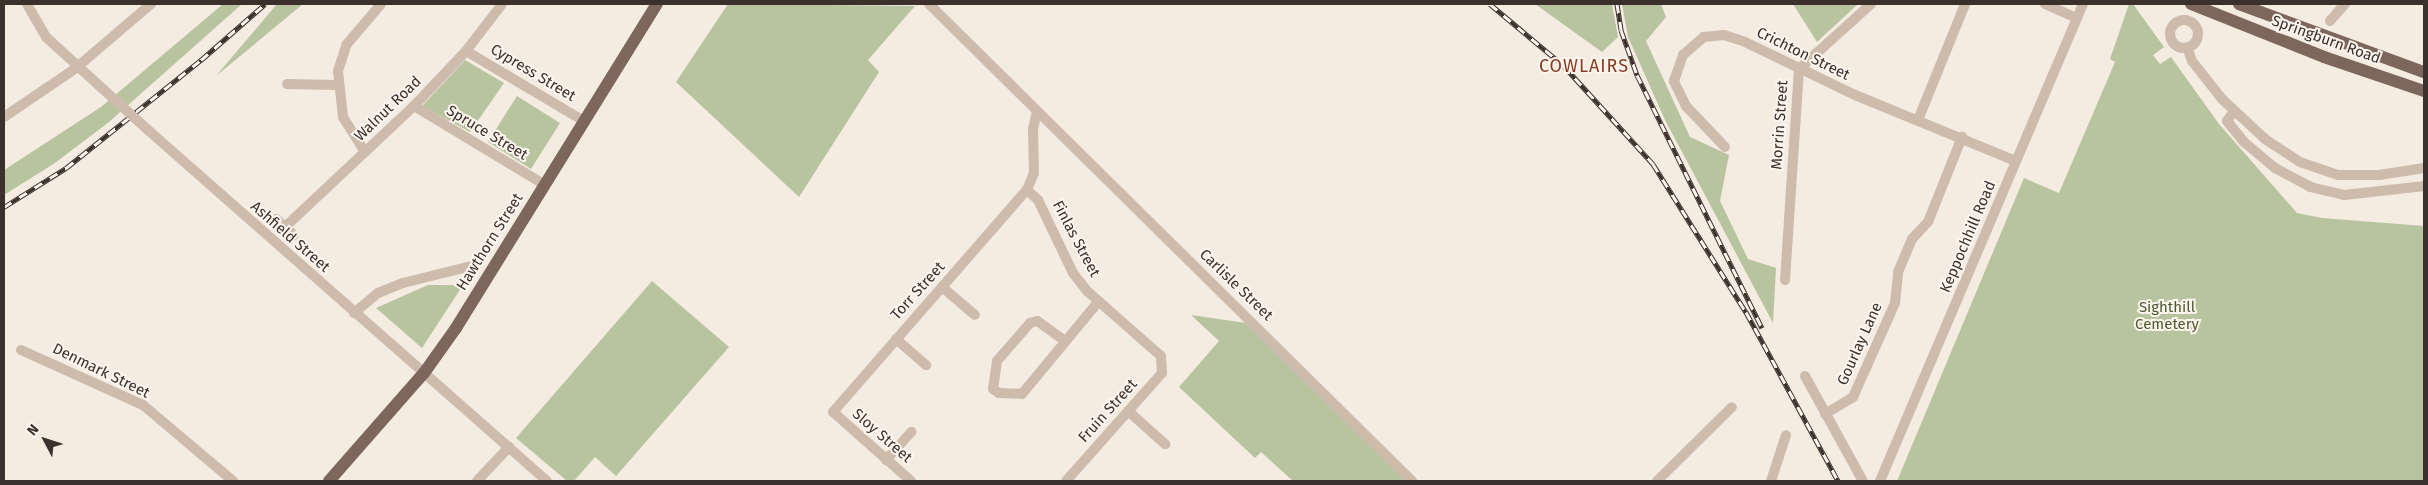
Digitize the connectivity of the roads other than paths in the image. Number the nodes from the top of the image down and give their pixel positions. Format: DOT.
graph roads {
  1 [pos="27,4"];
  2 [pos="151,4"];
  3 [pos="381,4"];
  4 [pos="502,4"];
  5 [pos="657,4"];
  6 [pos="929,4"];
  7 [pos="1871,4"];
  8 [pos="1964,4"];
  9 [pos="2045,4"];
  10 [pos="2082,4"];
  11 [pos="2191,4"];
  12 [pos="2239,4"];
  13 [pos="2345,4"];
  14 [pos="2076,18"];
  15 [pos="2330,21"];
  16 [pos="2187,47"];
  17 [pos="466,51"];
  18 [pos="76,68"];
  19 [pos="1799,69"];
  20 [pos="2424,72"];
  21 [pos="287,84"];
  22 [pos="337,85"];
  23 [pos="2424,91"];
  24 [pos="414,106"];
  25 [pos="2234,111"];
  26 [pos="1038,112"];
  27 [pos="4,117"];
  28 [pos="1918,120"];
  29 [pos="584,121"];
  30 [pos="1962,137"];
  31 [pos="1725,147"];
  32 [pos="365,152"];
  33 [pos="2016,160"];
  34 [pos="2424,168"];
  35 [pos="545,185"];
  36 [pos="2424,186"];
  37 [pos="1027,190"];
  38 [pos="276,219"];
  39 [pos="285,227"];
  40 [pos="294,235"];
  41 [pos="471,266"];
  42 [pos="1785,280"];
  43 [pos="942,287"];
  44 [pos="1098,302"];
  45 [pos="354,313"];
  46 [pos="975,316"];
  47 [pos="896,339"];
  48 [pos="1065,341"];
  49 [pos="22,350"];
  50 [pos="1161,356"];
  51 [pos="926,365"];
  52 [pos="424,373"];
  53 [pos="1806,378"];
  54 [pos="1732,408"];
  55 [pos="1128,411"];
  56 [pos="833,412"];
  57 [pos="1825,414"];
  58 [pos="911,432"];
  59 [pos="1786,435"];
  60 [pos="1165,444"];
  61 [pos="509,447"];
  62 [pos="886,460"];
  63 [pos="905,480"];
  64 [pos="233,481"];
  65 [pos="329,481"];
  66 [pos="478,481"];
  67 [pos="547,481"];
  68 [pos="1066,481"];
  69 [pos="1412,481"];
  70 [pos="1657,481"];
  71 [pos="1771,481"];
  72 [pos="1863,481"];
  73 [pos="1880,481"];
  1 -- 18 [label="street, Ashfield Street"];
  2 -- 18 [label="street"];
  3 -- 22 [label="street"];
  4 -- 17 [label="street, Walnut Road"];
  5 -- 29 [label="main road, Hawthorn Street"];
  6 -- 26 [label="street"];
  7 -- 19 [label="street, Morrin Street"];
  8 -- 28 [label="street"];
  9 -- 14 [label="street"];
  10 -- 14 [label="street, Keppochhill Road"];
  11 -- 23 [label="main road, Springburn Road"];
  12 -- 20 [label="main road, Springburn Road"];
  13 -- 15 [label="street"];
  14 -- 33 [label="street, Keppochhill Road"];
  16 -- 25 [label="street"];
  17 -- 24 [label="street, Walnut Road"];
  17 -- 29 [label="street, Cypress Street"];
  18 -- 27 [label="street"];
  18 -- 45 [label="street, Ashfield Street, bridge"];
  19 -- 28 [label="street, Crichton Street"];
  19 -- 31 [label="street, Crichton Street"];
  19 -- 42 [label="street, Morrin Street"];
  21 -- 22 [label="street"];
  22 -- 32 [label="street"];
  24 -- 32 [label="street, Walnut Road"];
  24 -- 35 [label="street, Spruce Street"];
  25 -- 34 [label="street"];
  25 -- 36 [label="street"];
  26 -- 37 [label="street"];
  26 -- 69 [label="street, Carlisle Street"];
  28 -- 30 [label="street, Crichton Street"];
  29 -- 35 [label="main road, Hawthorn Street"];
  30 -- 33 [label="street, Crichton Street"];
  30 -- 57 [label="street, Gourlay Lane"];
  32 -- 39 [label="street, Walnut Road"];
  33 -- 73 [label="street, Keppochhill Road"];
  35 -- 52 [label="main road, Hawthorn Street"];
  37 -- 43 [label="street, Torr Street"];
  37 -- 44 [label="street, Finlas Street"];
  38 -- 39 [label="street"];
  39 -- 40 [label="street"];
  41 -- 45 [label="street"];
  43 -- 46 [label="street"];
  43 -- 47 [label="street, Torr Street"];
  44 -- 48 [label="street"];
  44 -- 50 [label="street, Finlas Street"];
  45 -- 52 [label="street, Ashfield Street"];
  47 -- 51 [label="street"];
  47 -- 56 [label="street, Torr Street"];
  48 -- 48 [label="street"];
  49 -- 64 [label="street, Denmark Street"];
  50 -- 55 [label="street, Fruin Street"];
  52 -- 61 [label="street, Ashfield Street"];
  52 -- 65 [label="main road, Hawthorn Street"];
  53 -- 57 [label="street"];
  54 -- 70 [label="street"];
  55 -- 60 [label="street"];
  55 -- 68 [label="street, Fruin Street"];
  56 -- 62 [label="street, Sloy Street"];
  57 -- 72 [label="street"];
  58 -- 62 [label="street"];
  59 -- 71 [label="street"];
  61 -- 66 [label="street"];
  61 -- 67 [label="street, Ashfield Street"];
  62 -- 63 [label="street, Sloy Street"];
}
